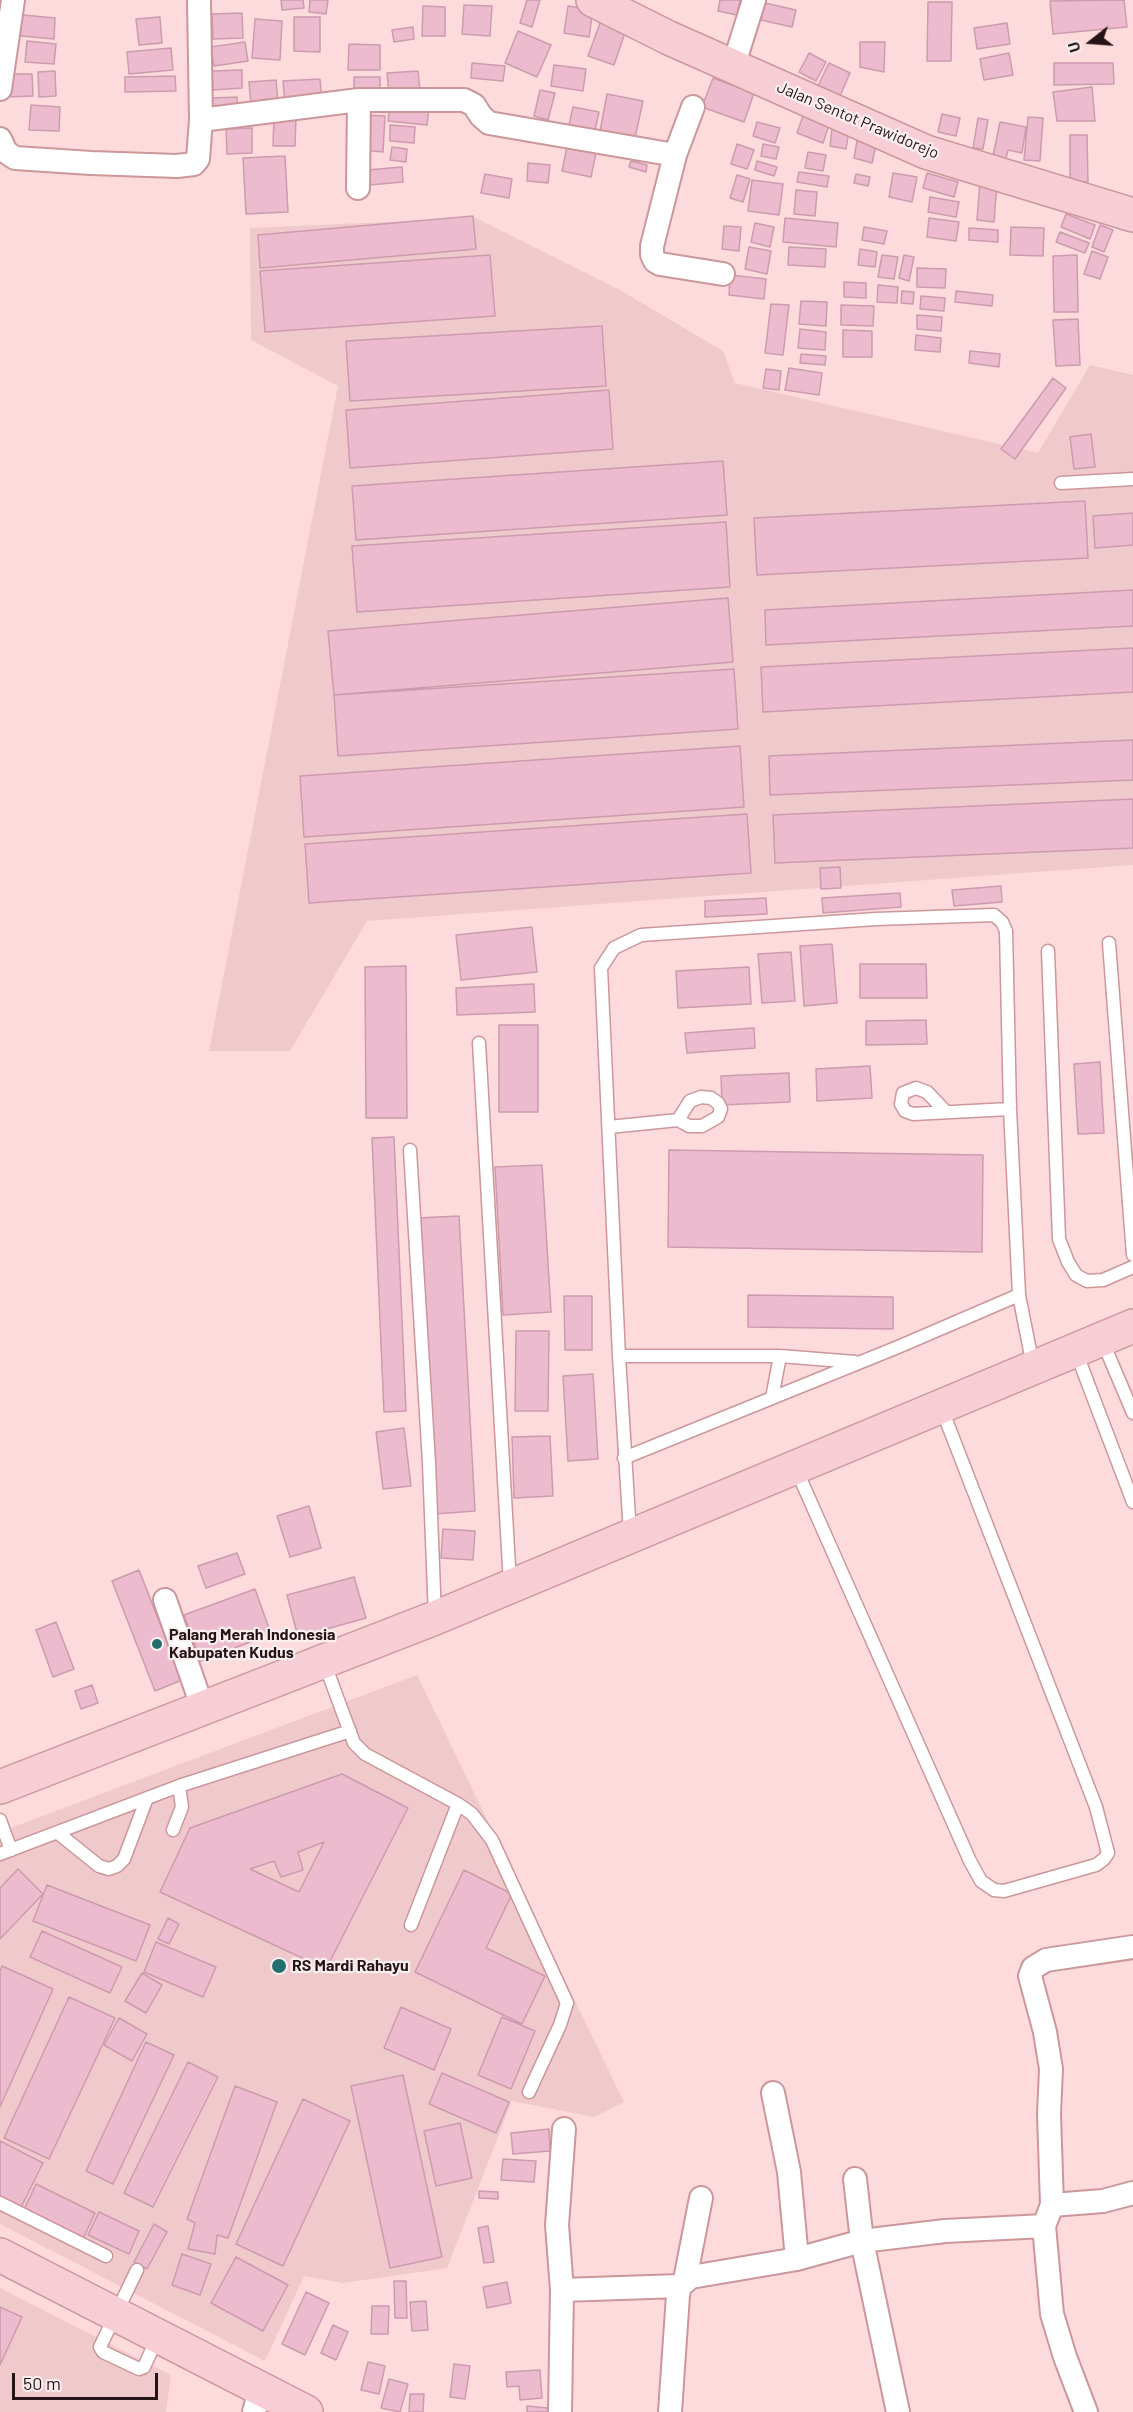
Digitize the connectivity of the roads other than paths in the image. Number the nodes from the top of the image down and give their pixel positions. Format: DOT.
graph roads {
  1 [pos="13,0"];
  2 [pos="198,0"];
  3 [pos="593,0"];
  4 [pos="754,0"];
  5 [pos="733,66"];
  6 [pos="0,89"];
  7 [pos="359,100"];
  8 [pos="693,107"];
  9 [pos="201,120"];
  10 [pos="0,139"];
  11 [pos="675,154"];
  12 [pos="358,188"];
  13 [pos="1133,215"];
  14 [pos="723,274"];
  15 [pos="1133,479"];
  16 [pos="1061,483"];
  17 [pos="1109,943"];
  18 [pos="1048,951"];
  19 [pos="479,1043"];
  20 [pos="1010,1109"];
  21 [pos="946,1112"];
  22 [pos="678,1120"];
  23 [pos="609,1127"];
  24 [pos="410,1150"];
  25 [pos="1133,1255"];
  26 [pos="1133,1267"];
  27 [pos="1019,1295"];
  28 [pos="1133,1326"];
  29 [pos="1089,1345"];
  30 [pos="619,1356"];
  31 [pos="780,1356"];
  32 [pos="859,1363"];
  33 [pos="1033,1367"];
  34 [pos="772,1398"];
  35 [pos="940,1406"];
  36 [pos="1132,1410"];
  37 [pos="624,1458"];
  38 [pos="796,1468"];
  39 [pos="1133,1502"];
  40 [pos="630,1535"];
  41 [pos="510,1585"];
  42 [pos="165,1600"];
  43 [pos="435,1618"];
  44 [pos="324,1662"];
  45 [pos="203,1709"];
  46 [pos="350,1731"];
  47 [pos="179,1786"];
  48 [pos="0,1787"];
  49 [pos="147,1798"];
  50 [pos="458,1804"];
  51 [pos="0,1820"];
  52 [pos="173,1830"];
  53 [pos="58,1833"];
  54 [pos="6,1852"];
  55 [pos="411,1925"];
  56 [pos="1133,1947"];
  57 [pos="529,2092"];
  58 [pos="772,2093"];
  59 [pos="564,2129"];
  60 [pos="855,2179"];
  61 [pos="1133,2193"];
  62 [pos="700,2198"];
  63 [pos="0,2203"];
  64 [pos="1048,2215"];
  65 [pos="862,2241"];
  66 [pos="0,2254"];
  67 [pos="106,2256"];
  68 [pos="796,2259"];
  69 [pos="137,2270"];
  70 [pos="682,2283"];
  71 [pos="562,2289"];
  72 [pos="117,2314"];
  73 [pos="257,2399"];
  74 [pos="306,2412"];
  75 [pos="560,2412"];
  76 [pos="670,2412"];
  77 [pos="898,2412"];
  78 [pos="1086,2412"];
  1 -- 6 [label="street"];
  2 -- 9 [label="street"];
  3 -- 5 [label="main road, Jalan Sentot Prawidorejo"];
  4 -- 5 [label="street"];
  5 -- 13 [label="main road, Jalan Sentot Prawidorejo"];
  7 -- 9 [label="street"];
  7 -- 11 [label="street"];
  7 -- 12 [label="street"];
  8 -- 11 [label="street"];
  9 -- 10 [label="street"];
  11 -- 14 [label="street"];
  15 -- 16 [label="lane"];
  17 -- 25 [label="lane"];
  18 -- 26 [label="lane"];
  19 -- 41 [label="lane"];
  20 -- 21 [label="lane"];
  20 -- 23 [label="lane"];
  20 -- 27 [label="lane"];
  22 -- 23 [label="lane"];
  23 -- 30 [label="lane"];
  24 -- 43 [label="lane"];
  27 -- 32 [label="lane"];
  27 -- 33 [label="lane"];
  28 -- 29 [label="main road"];
  29 -- 33 [label="main road"];
  29 -- 36 [label="lane"];
  29 -- 39 [label="lane"];
  30 -- 31 [label="lane"];
  30 -- 37 [label="lane"];
  31 -- 32 [label="lane"];
  31 -- 34 [label="lane"];
  32 -- 34 [label="lane"];
  33 -- 35 [label="main road"];
  34 -- 37 [label="lane"];
  35 -- 38 [label="main road"];
  35 -- 38 [label="lane"];
  37 -- 40 [label="lane"];
  38 -- 40 [label="main road"];
  40 -- 41 [label="main road"];
  41 -- 43 [label="main road"];
  42 -- 45 [label="street"];
  43 -- 44 [label="main road"];
  44 -- 45 [label="main road"];
  44 -- 46 [label="lane"];
  45 -- 48 [label="main road"];
  46 -- 47 [label="lane"];
  46 -- 50 [label="lane"];
  47 -- 49 [label="lane"];
  47 -- 52 [label="lane"];
  49 -- 53 [label="lane"];
  49 -- 53 [label="lane"];
  50 -- 55 [label="lane"];
  50 -- 57 [label="lane"];
  51 -- 54 [label="lane"];
  53 -- 54 [label="lane"];
  56 -- 64 [label="street"];
  58 -- 68 [label="street"];
  59 -- 71 [label="street"];
  60 -- 65 [label="street"];
  61 -- 64 [label="street"];
  62 -- 70 [label="street"];
  63 -- 67 [label="lane"];
  64 -- 65 [label="street"];
  64 -- 78 [label="street"];
  65 -- 68 [label="street"];
  65 -- 77 [label="street"];
  66 -- 72 [label="main road"];
  68 -- 70 [label="street"];
  69 -- 72 [label="lane"];
  70 -- 71 [label="street"];
  70 -- 76 [label="street"];
  71 -- 75 [label="street"];
  72 -- 73 [label="main road"];
  73 -- 74 [label="main road"];
}
